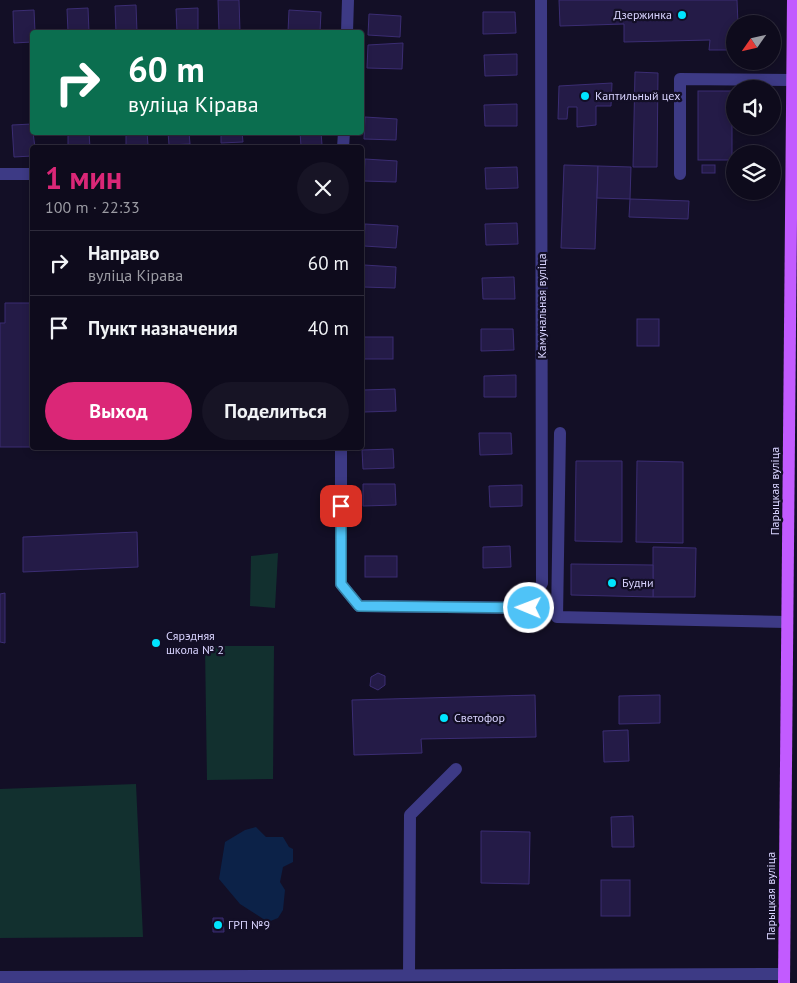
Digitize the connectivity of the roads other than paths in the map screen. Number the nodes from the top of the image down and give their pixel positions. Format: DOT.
graph roads {
  1 [pos="348,0"];
  2 [pos="541,0"];
  3 [pos="793,0"];
  4 [pos="347,30"];
  5 [pos="792,80"];
  6 [pos="0,174"];
  7 [pos="30,174"];
  8 [pos="680,174"];
  9 [pos="560,434"];
  10 [pos="341,450"];
  11 [pos="787,622"];
  12 [pos="456,768"];
  13 [pos="409,974"];
  14 [pos="0,976"];
  15 [pos="784,978"];
  16 [pos="493,979"];
  1 -- 4 [label="street"];
  2 -- 10 [label="street, Камунальная вуліца"];
  3 -- 5 [label="main road, Парыцкая вуліца"];
  5 -- 8 [label="street"];
  5 -- 11 [label="main road, Парыцкая вуліца"];
  6 -- 7 [label="street"];
  9 -- 11 [label="street"];
  11 -- 15 [label="main road, Парыцкая вуліца"];
  12 -- 13 [label="street"];
  13 -- 14 [label="street"];
  13 -- 16 [label="street"];
  15 -- 16 [label="street"];
}
